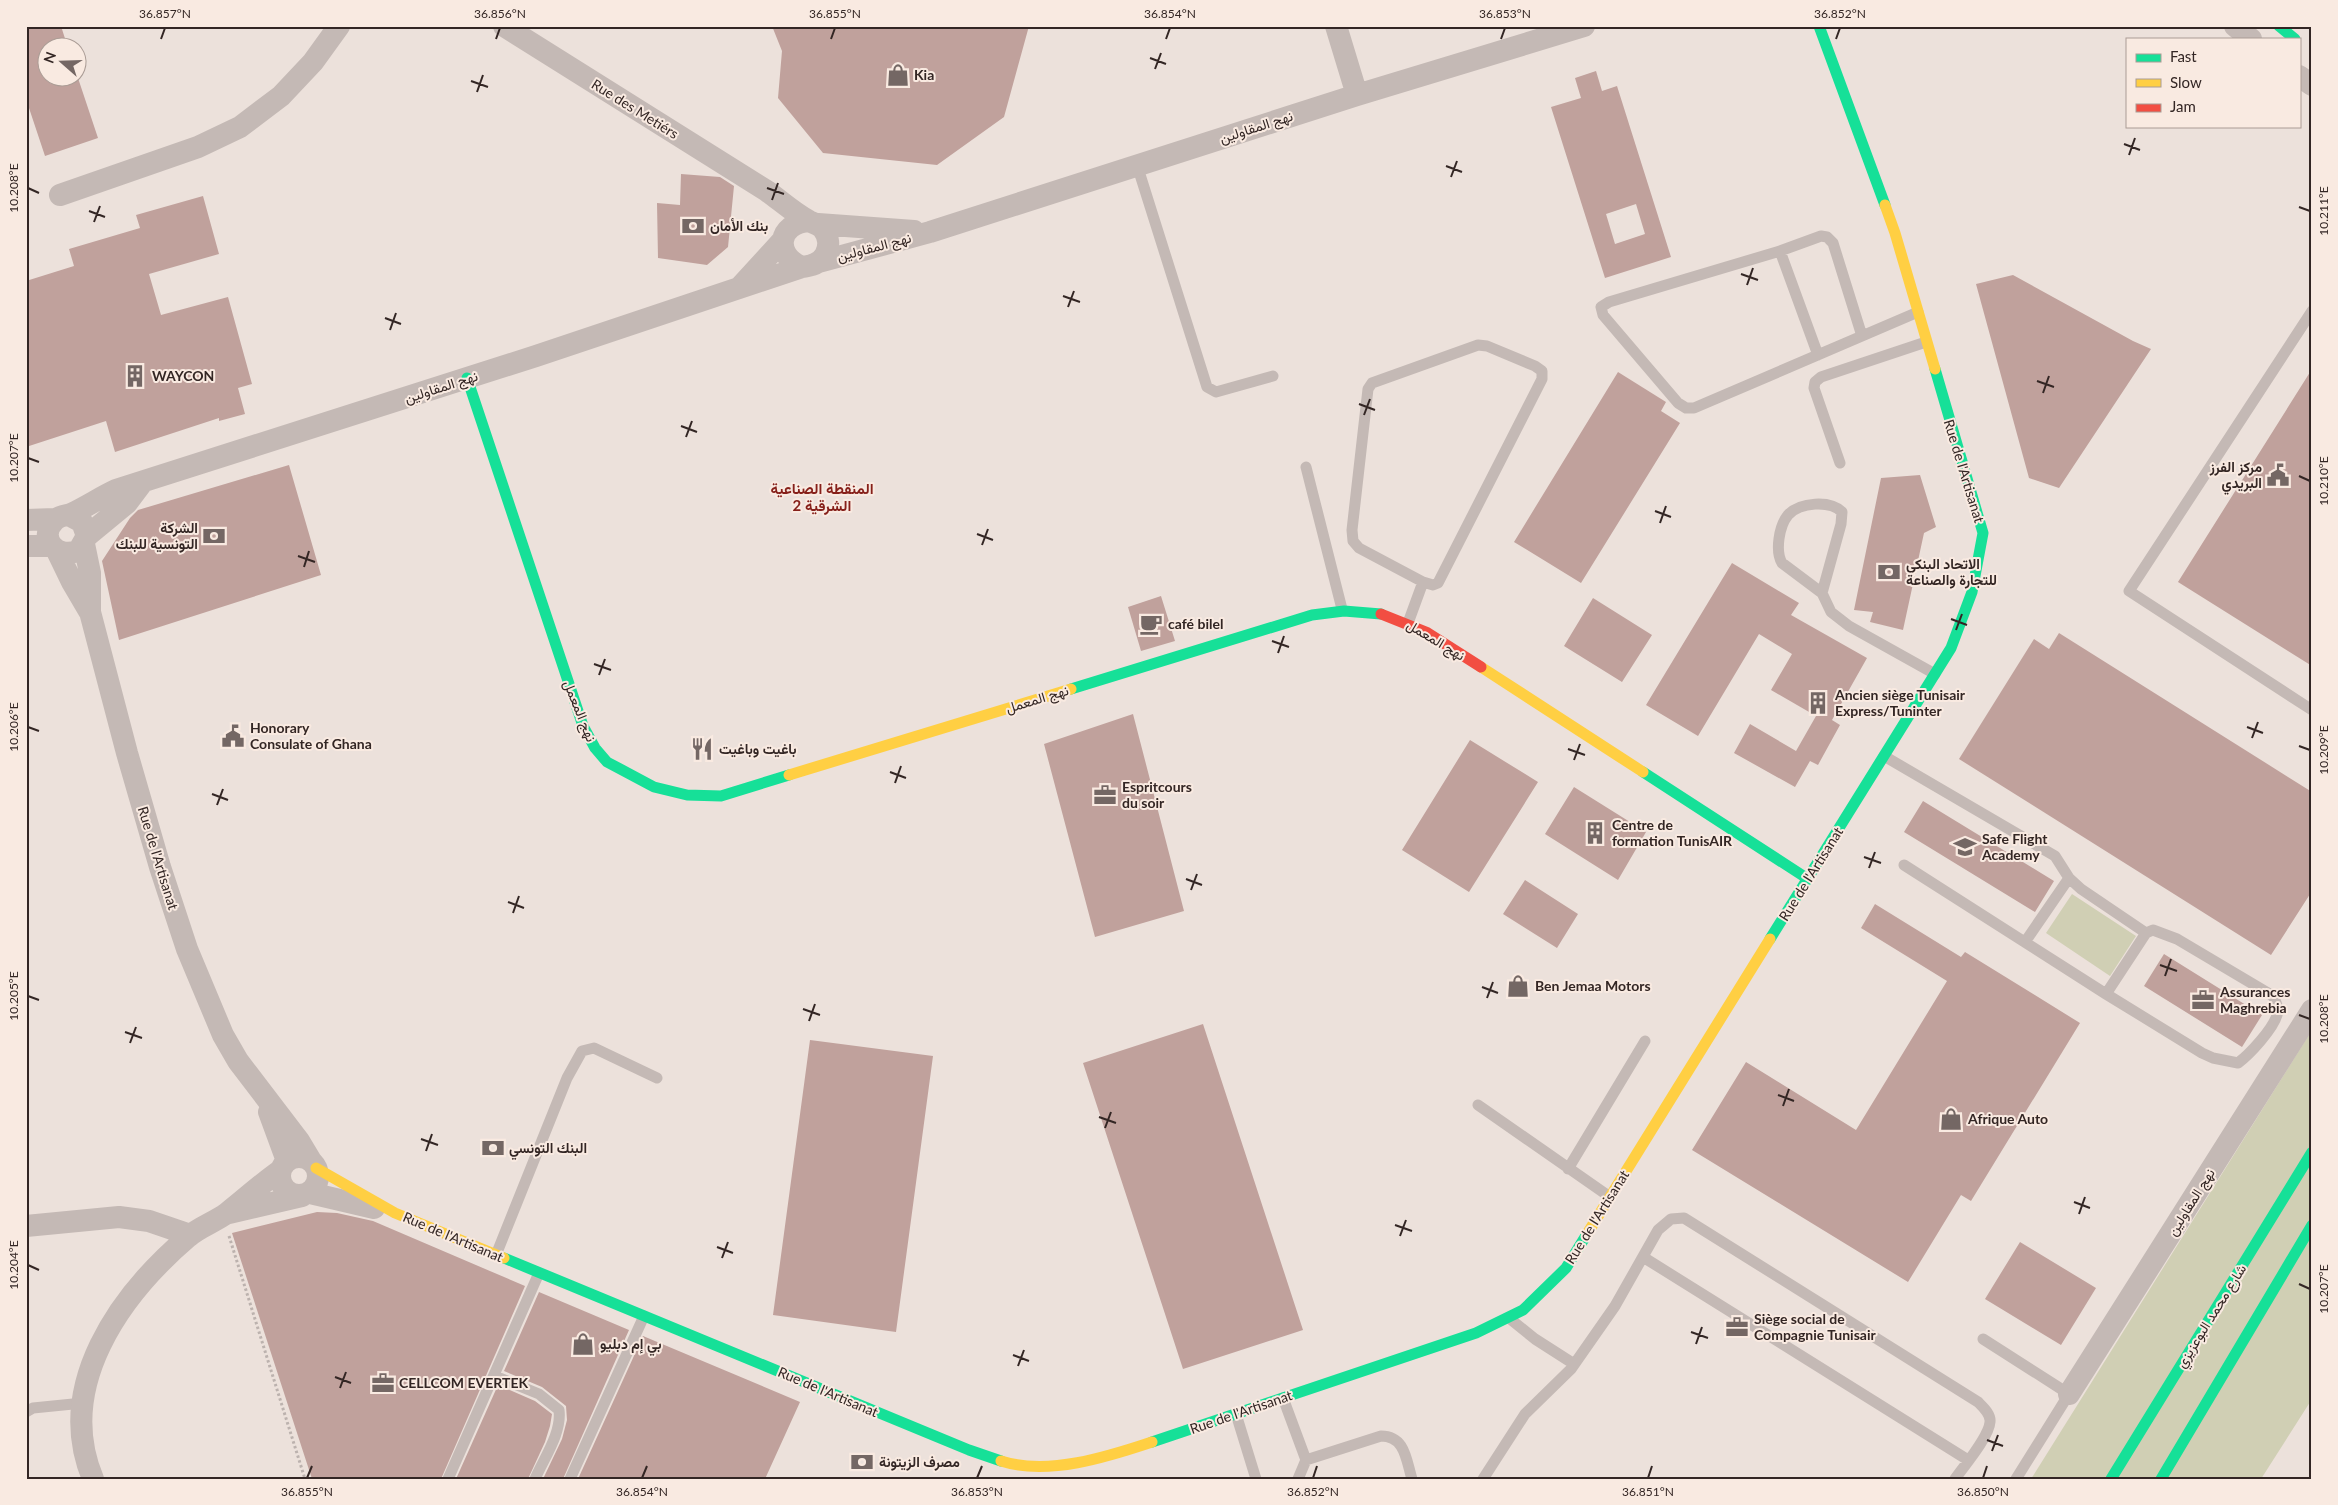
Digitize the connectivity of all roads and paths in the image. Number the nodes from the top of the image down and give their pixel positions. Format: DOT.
graph roads {
  1 [pos="339,26"];
  2 [pos="504,26"];
  3 [pos="1336,26"];
  4 [pos="1584,26"];
  5 [pos="1819,26"];
  6 [pos="2235,26"];
  7 [pos="2279,26"];
  8 [pos="2250,38"];
  9 [pos="2294,38"];
  10 [pos="2300,77"];
  11 [pos="2312,85"];
  12 [pos="1357,95"];
  13 [pos="1137,165"];
  14 [pos="767,191"];
  15 [pos="60,195"];
  16 [pos="813,222"];
  17 [pos="930,232"];
  18 [pos="784,236"];
  19 [pos="1780,251"];
  20 [pos="810,264"];
  21 [pos="738,288"];
  22 [pos="2312,311"];
  23 [pos="1918,312"];
  24 [pos="1862,336"];
  25 [pos="1926,342"];
  26 [pos="1818,355"];
  27 [pos="1273,376"];
  28 [pos="467,378"];
  29 [pos="1840,463"];
  30 [pos="1306,467"];
  31 [pos="142,483"];
  32 [pos="62,517"];
  33 [pos="26,520"];
  34 [pos="85,540"];
  35 [pos="26,546"];
  36 [pos="54,548"];
  37 [pos="1423,582"];
  38 [pos="1822,593"];
  39 [pos="1342,609"];
  40 [pos="90,612"];
  41 [pos="1408,623"];
  42 [pos="1934,674"];
  43 [pos="2312,710"];
  44 [pos="1884,756"];
  45 [pos="1904,865"];
  46 [pos="2069,878"];
  47 [pos="1808,879"];
  48 [pos="2146,933"];
  49 [pos="2025,942"];
  50 [pos="2106,994"];
  51 [pos="2312,1010"];
  52 [pos="1645,1041"];
  53 [pos="657,1078"];
  54 [pos="261,1090"];
  55 [pos="1478,1105"];
  56 [pos="2312,1152"];
  57 [pos="314,1164"];
  58 [pos="284,1166"];
  59 [pos="1568,1169"];
  60 [pos="306,1194"];
  61 [pos="1610,1197"];
  62 [pos="395,1213"];
  63 [pos="224,1215"];
  64 [pos="2312,1225"];
  65 [pos="26,1226"];
  66 [pos="190,1235"];
  67 [pos="496,1255"];
  68 [pos="1643,1257"];
  69 [pos="539,1273"];
  70 [pos="644,1316"];
  71 [pos="1509,1318"];
  72 [pos="1984,1339"];
  73 [pos="1574,1364"];
  74 [pos="494,1376"];
  75 [pos="2069,1394"];
  76 [pos="1283,1398"];
  77 [pos="82,1403"];
  78 [pos="26,1412"];
  79 [pos="1236,1414"];
  80 [pos="1306,1460"];
  81 [pos="1968,1460"];
  82 [pos="93,1479"];
  83 [pos="305,1479"];
  84 [pos="448,1479"];
  85 [pos="535,1479"];
  86 [pos="570,1479"];
  87 [pos="1256,1479"];
  88 [pos="1298,1479"];
  89 [pos="1412,1479"];
  90 [pos="1483,1479"];
  91 [pos="1955,1479"];
  92 [pos="2016,1479"];
  93 [pos="2111,1479"];
  94 [pos="2161,1479"];
  1 -- 15 [label="street"];
  2 -- 14 [label="street, Rue des Metiérs"];
  3 -- 12 [label="street"];
  4 -- 12 [label="street, نهج المقاولين"];
  5 -- 23 [label="main road, Rue de l'Artisanat"];
  6 -- 8 [label="street"];
  7 -- 9 [label="main road"];
  10 -- 11 [label="street"];
  12 -- 13 [label="street, نهج المقاولين"];
  13 -- 17 [label="street, نهج المقاولين"];
  13 -- 27 [label="lane"];
  14 -- 16 [label="street, Rue des Metiérs"];
  14 -- 18 [label="street"];
  16 -- 17 [label="street, نهج المقاولين"];
  16 -- 18 [label="street"];
  16 -- 20 [label="street"];
  17 -- 20 [label="street, نهج المقاولين"];
  18 -- 20 [label="street"];
  18 -- 21 [label="street, نهج المقاولين"];
  19 -- 24 [label="lane"];
  19 -- 26 [label="lane"];
  19 -- 26 [label="lane"];
  20 -- 21 [label="street, نهج المقاولين"];
  21 -- 28 [label="street, نهج المقاولين"];
  22 -- 43 [label="lane"];
  23 -- 24 [label="lane"];
  23 -- 25 [label="main road, Rue de l'Artisanat"];
  24 -- 26 [label="lane"];
  25 -- 29 [label="lane"];
  25 -- 42 [label="main road, Rue de l'Artisanat"];
  28 -- 31 [label="street, نهج المقاولين"];
  28 -- 39 [label="main road, نهج المعمل"];
  30 -- 39 [label="lane"];
  31 -- 32 [label="street, نهج المقاولين"];
  31 -- 34 [label="street"];
  32 -- 33 [label="street, نهج المقاولين"];
  32 -- 34 [label="street"];
  32 -- 36 [label="street"];
  34 -- 36 [label="street"];
  34 -- 40 [label="street, Rue de l'Artisanat"];
  35 -- 36 [label="street"];
  36 -- 40 [label="street, Rue de l'Artisanat"];
  37 -- 37 [label="lane"];
  37 -- 41 [label="lane"];
  38 -- 38 [label="lane"];
  38 -- 42 [label="lane"];
  39 -- 41 [label="main road, نهج المعمل"];
  40 -- 54 [label="street, Rue de l'Artisanat"];
  41 -- 47 [label="main road, نهج المعمل"];
  42 -- 44 [label="main road, Rue de l'Artisanat"];
  44 -- 46 [label="lane"];
  44 -- 47 [label="main road, Rue de l'Artisanat"];
  45 -- 49 [label="lane"];
  46 -- 48 [label="lane"];
  46 -- 49 [label="lane"];
  47 -- 61 [label="main road, Rue de l'Artisanat"];
  48 -- 50 [label="lane"];
  48 -- 50 [label="lane"];
  49 -- 50 [label="lane"];
  51 -- 75 [label="street, نهج المقاولين"];
  52 -- 59 [label="lane"];
  53 -- 67 [label="lane"];
  54 -- 57 [label="street, Rue de l'Artisanat"];
  54 -- 58 [label="street, Rue de l'Artisanat"];
  55 -- 59 [label="lane"];
  56 -- 93 [label="main road, شارع محمد البوعزيزي"];
  57 -- 58 [label="street"];
  57 -- 60 [label="street"];
  57 -- 62 [label="main road, Rue de l'Artisanat"];
  58 -- 60 [label="street"];
  58 -- 63 [label="street"];
  59 -- 61 [label="lane"];
  60 -- 62 [label="street, Rue de l'Artisanat"];
  60 -- 63 [label="street"];
  61 -- 71 [label="main road, Rue de l'Artisanat"];
  62 -- 67 [label="main road, Rue de l'Artisanat"];
  63 -- 66 [label="street"];
  63 -- 83 [label="path"];
  64 -- 94 [label="main road"];
  65 -- 66 [label="street"];
  66 -- 77 [label="street"];
  67 -- 69 [label="main road, Rue de l'Artisanat"];
  68 -- 73 [label="lane"];
  68 -- 81 [label="lane"];
  68 -- 81 [label="lane"];
  69 -- 70 [label="main road, Rue de l'Artisanat"];
  69 -- 74 [label="lane"];
  70 -- 79 [label="main road, Rue de l'Artisanat"];
  70 -- 86 [label="lane"];
  71 -- 73 [label="lane"];
  71 -- 76 [label="main road, Rue de l'Artisanat"];
  72 -- 75 [label="lane"];
  73 -- 90 [label="lane"];
  74 -- 84 [label="lane"];
  74 -- 85 [label="lane"];
  75 -- 92 [label="lane"];
  76 -- 79 [label="main road, Rue de l'Artisanat"];
  76 -- 80 [label="lane"];
  77 -- 78 [label="lane"];
  77 -- 82 [label="street"];
  79 -- 87 [label="lane"];
  80 -- 88 [label="lane"];
  80 -- 89 [label="lane"];
  81 -- 91 [label="lane"];
}
